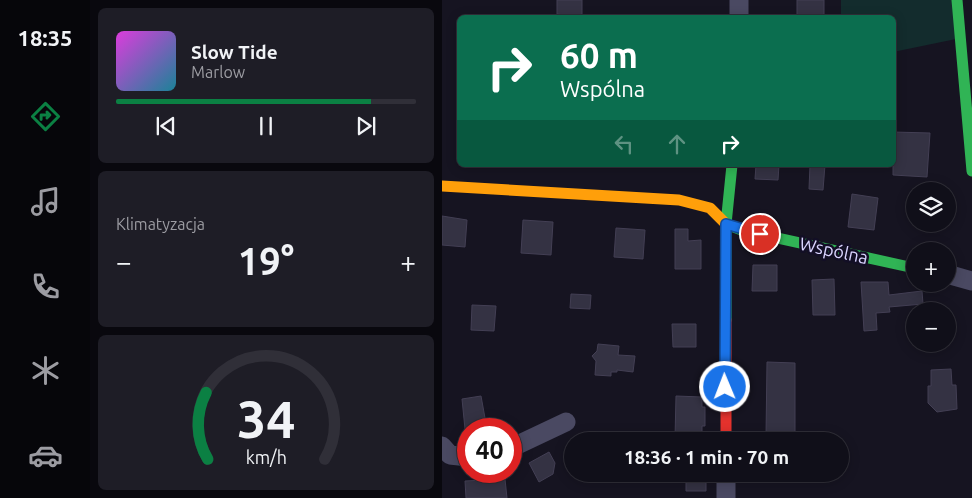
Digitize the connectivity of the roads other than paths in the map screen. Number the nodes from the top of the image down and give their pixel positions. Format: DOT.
graph roads {
  1 [pos="740,0"];
  2 [pos="957,0"];
  3 [pos="739,15"];
  4 [pos="732,167"];
  5 [pos="972,171"];
  6 [pos="442,186"];
  7 [pos="726,224"];
  8 [pos="906,266"];
  9 [pos="956,277"];
  10 [pos="972,281"];
  11 [pos="566,422"];
  12 [pos="726,432"];
  13 [pos="522,443"];
  14 [pos="442,446"];
  15 [pos="457,456"];
  16 [pos="726,482"];
  17 [pos="726,498"];
  1 -- 3 [label="street"];
  2 -- 5 [label="street"];
  4 -- 7 [label="street"];
  6 -- 7 [label="street"];
  7 -- 8 [label="street, Wspólna"];
  7 -- 12 [label="street"];
  9 -- 10 [label="street"];
  11 -- 13 [label="street"];
  14 -- 15 [label="street"];
  16 -- 17 [label="street"];
}
